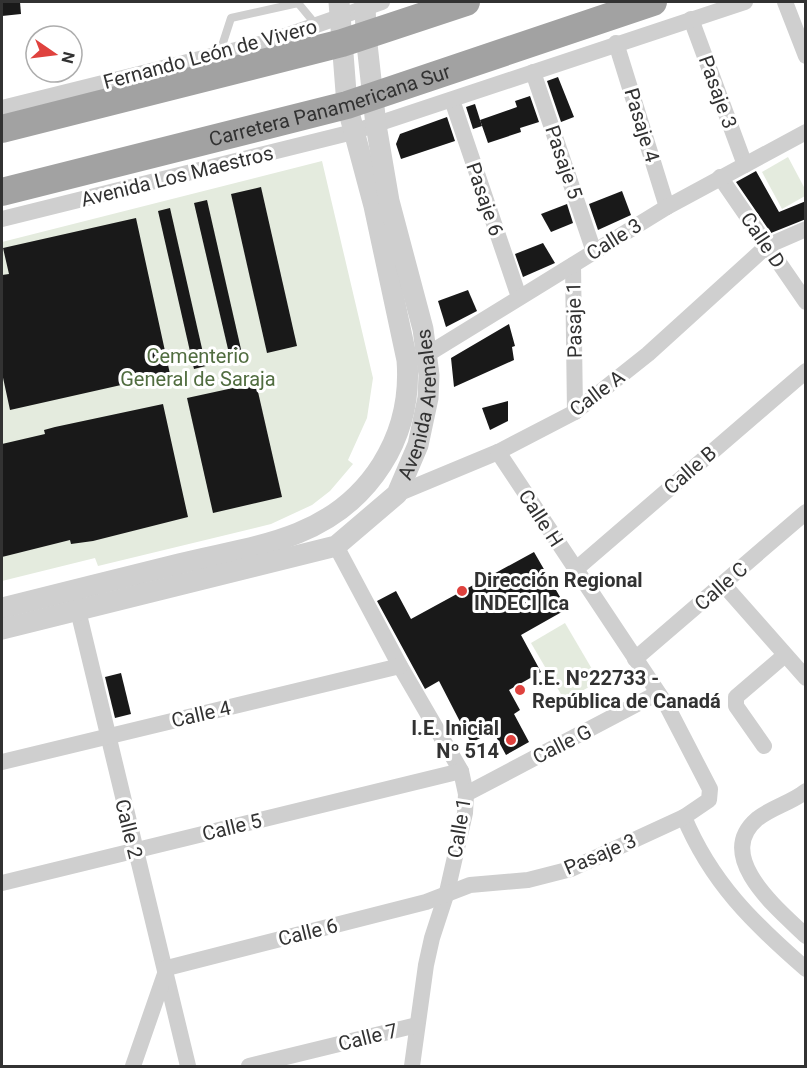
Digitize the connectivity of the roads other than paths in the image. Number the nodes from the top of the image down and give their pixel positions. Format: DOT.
graph roads {
  1 [pos="299,2"];
  2 [pos="466,2"];
  3 [pos="653,2"];
  4 [pos="745,2"];
  5 [pos="785,2"];
  6 [pos="371,3"];
  7 [pos="343,18"];
  8 [pos="691,19"];
  9 [pos="317,26"];
  10 [pos="616,43"];
  11 [pos="219,55"];
  12 [pos="806,56"];
  13 [pos="533,72"];
  14 [pos="360,100"];
  15 [pos="452,100"];
  16 [pos="2,108"];
  17 [pos="376,125"];
  18 [pos="2,129"];
  19 [pos="353,132"];
  20 [pos="806,132"];
  21 [pos="745,165"];
  22 [pos="720,177"];
  23 [pos="2,192"];
  24 [pos="667,207"];
  25 [pos="2,219"];
  26 [pos="806,229"];
  27 [pos="767,246"];
  28 [pos="594,252"];
  29 [pos="573,265"];
  30 [pos="519,297"];
  31 [pos="806,302"];
  32 [pos="428,354"];
  33 [pos="806,371"];
  34 [pos="575,412"];
  35 [pos="498,452"];
  36 [pos="397,494"];
  37 [pos="806,512"];
  38 [pos="336,546"];
  39 [pos="574,570"];
  40 [pos="723,584"];
  41 [pos="75,600"];
  42 [pos="2,608"];
  43 [pos="2,629"];
  44 [pos="785,655"];
  45 [pos="635,659"];
  46 [pos="400,666"];
  47 [pos="806,678"];
  48 [pos="658,693"];
  49 [pos="106,736"];
  50 [pos="764,746"];
  51 [pos="2,762"];
  52 [pos="461,771"];
  53 [pos="466,794"];
  54 [pos="803,798"];
  55 [pos="709,800"];
  56 [pos="684,817"];
  57 [pos="134,851"];
  58 [pos="2,883"];
  59 [pos="447,892"];
  60 [pos="806,936"];
  61 [pos="167,968"];
  62 [pos="806,969"];
  63 [pos="417,1025"];
  64 [pos="133,1066"];
  65 [pos="189,1066"];
  66 [pos="249,1066"];
  67 [pos="412,1066"];
  1 -- 9 [label="lane"];
  1 -- 11 [label="lane"];
  2 -- 7 [label="highway"];
  3 -- 14 [label="highway, Carretera Panamericana Sur"];
  4 -- 8 [label="street, Carretera Panamericana Sur"];
  5 -- 12 [label="street"];
  6 -- 7 [label="street, Avenida Arenales"];
  7 -- 9 [label="street, Fernando León de Vivero"];
  7 -- 14 [label="street, Avenida Arenales"];
  7 -- 18 [label="highway"];
  8 -- 10 [label="street, Carretera Panamericana Sur"];
  8 -- 21 [label="street, Pasaje 3"];
  9 -- 11 [label="street, Fernando León de Vivero"];
  10 -- 13 [label="street, Carretera Panamericana Sur"];
  10 -- 24 [label="street, Pasaje 4"];
  11 -- 16 [label="street, Fernando León de Vivero"];
  13 -- 15 [label="street, Carretera Panamericana Sur"];
  13 -- 28 [label="street, Pasaje 5"];
  14 -- 17 [label="street, Avenida Arenales"];
  14 -- 19 [label="street, Avenida Arenales"];
  14 -- 23 [label="highway, Carretera Panamericana Sur"];
  15 -- 17 [label="street, Carretera Panamericana Sur"];
  15 -- 30 [label="street, Pasaje 6"];
  17 -- 19 [label="street, Carretera Panamericana Sur"];
  17 -- 32 [label="street, Avenida Arenales"];
  19 -- 25 [label="street, Avenida Los Maestros"];
  19 -- 41 [label="street, Avenida Arenales"];
  20 -- 21 [label="street, Calle 3"];
  21 -- 22 [label="street, Calle 3"];
  22 -- 24 [label="street, Calle 3"];
  22 -- 27 [label="street, Calle D"];
  24 -- 28 [label="street, Calle 3"];
  26 -- 27 [label="street"];
  27 -- 31 [label="street, Calle D"];
  27 -- 34 [label="street, Calle A"];
  28 -- 29 [label="street, Calle 3"];
  29 -- 30 [label="street, Calle 3"];
  29 -- 34 [label="street, Pasaje 1"];
  30 -- 32 [label="street, Calle 3"];
  32 -- 36 [label="street, Avenida Arenales"];
  33 -- 39 [label="street, Calle B"];
  34 -- 35 [label="street, Calle A"];
  35 -- 36 [label="street, Calle A"];
  35 -- 39 [label="street, Calle H"];
  36 -- 38 [label="street, Avenida Arenales"];
  37 -- 40 [label="street, Calle C"];
  38 -- 41 [label="street, Avenida Arenales"];
  38 -- 46 [label="street, Calle 1"];
  39 -- 45 [label="street, Calle H"];
  40 -- 44 [label="street"];
  40 -- 45 [label="street, Calle C"];
  41 -- 42 [label="street, Avenida Arenales"];
  41 -- 43 [label="street, Avenida Arenales"];
  41 -- 49 [label="street, Calle 2"];
  44 -- 47 [label="street"];
  44 -- 50 [label="street"];
  45 -- 48 [label="street, Calle H"];
  46 -- 49 [label="street, Calle 4"];
  46 -- 52 [label="street, Calle 1"];
  48 -- 53 [label="street, Calle G"];
  48 -- 55 [label="street, Calle H"];
  49 -- 51 [label="street, Calle 4"];
  49 -- 57 [label="street, Calle 2"];
  52 -- 53 [label="street, Calle 1"];
  52 -- 57 [label="street, Calle 5"];
  53 -- 59 [label="street, Calle 1"];
  54 -- 60 [label="street"];
  55 -- 56 [label="street, Pasaje 3"];
  56 -- 59 [label="street, Pasaje 3"];
  56 -- 62 [label="street"];
  57 -- 58 [label="street, Calle 5"];
  57 -- 61 [label="street, Calle 2"];
  59 -- 61 [label="street, Calle 6"];
  59 -- 63 [label="street, Calle 1"];
  61 -- 64 [label="street"];
  61 -- 65 [label="street, Calle 2"];
  63 -- 66 [label="street, Calle 7"];
  63 -- 67 [label="street, Calle 1"];
}
